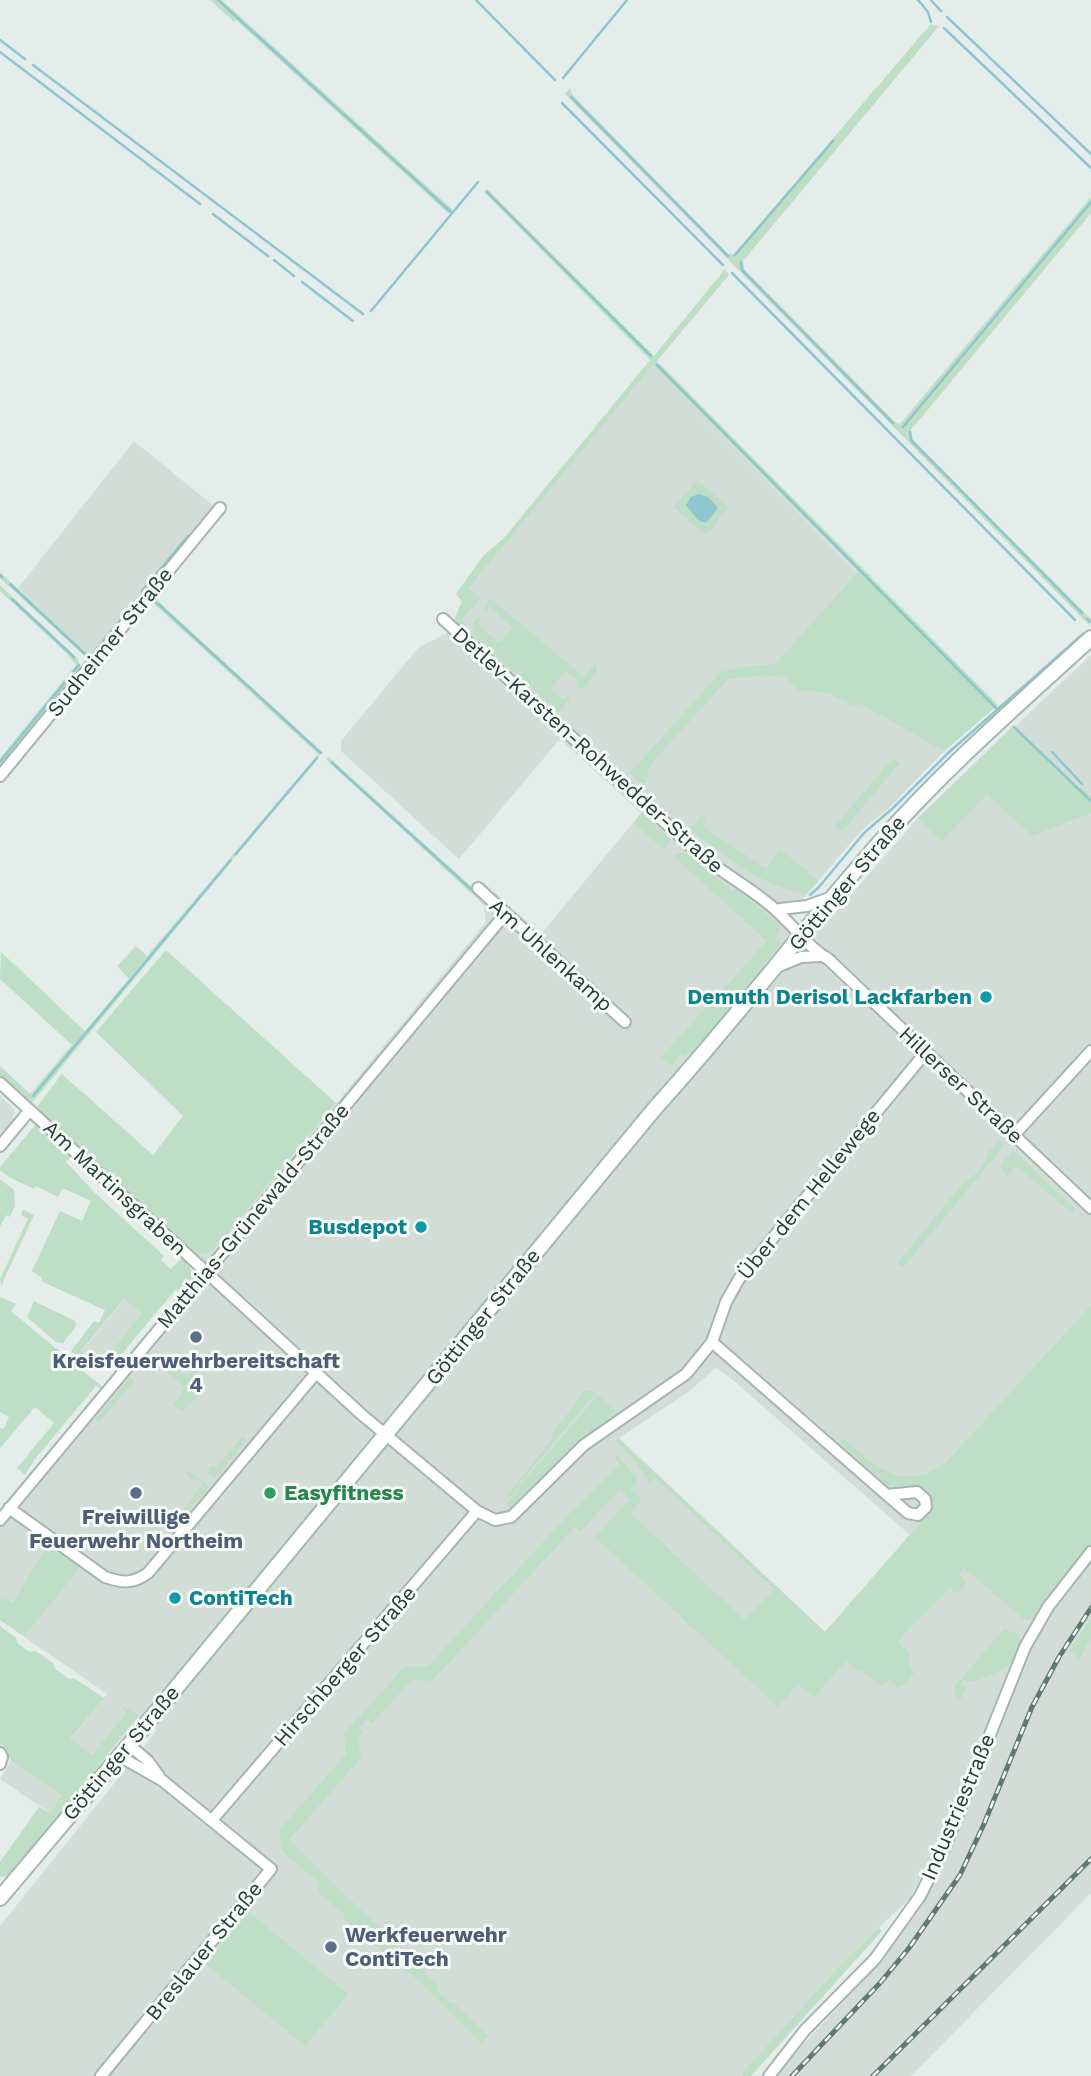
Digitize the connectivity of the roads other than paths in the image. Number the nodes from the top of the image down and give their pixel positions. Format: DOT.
graph roads {
  1 [pos="220,508"];
  2 [pos="443,619"];
  3 [pos="1091,638"];
  4 [pos="0,776"];
  5 [pos="478,888"];
  6 [pos="835,896"];
  7 [pos="768,903"];
  8 [pos="780,909"];
  9 [pos="506,913"];
  10 [pos="804,933"];
  11 [pos="826,959"];
  12 [pos="775,969"];
  13 [pos="625,1022"];
  14 [pos="1091,1051"];
  15 [pos="926,1052"];
  16 [pos="0,1083"];
  17 [pos="30,1110"];
  18 [pos="1014,1135"];
  19 [pos="0,1146"];
  20 [pos="1091,1208"];
  21 [pos="207,1273"];
  22 [pos="712,1342"];
  23 [pos="316,1373"];
  24 [pos="386,1435"];
  25 [pos="887,1496"];
  26 [pos="9,1508"];
  27 [pos="477,1511"];
  28 [pos="0,1520"];
  29 [pos="1091,1552"];
  30 [pos="124,1750"];
  31 [pos="0,1753"];
  32 [pos="0,1764"];
  33 [pos="212,1820"];
  34 [pos="0,1898"];
  35 [pos="101,2076"];
  36 [pos="769,2076"];
  1 -- 4 [label="street, Sudheimer Straße"];
  2 -- 7 [label="street, Detlev-Karsten-Rohwedder-Straße"];
  3 -- 6 [label="main road, Göttinger Straße"];
  5 -- 9 [label="street, Am Uhlenkamp"];
  6 -- 8 [label="street"];
  6 -- 10 [label="main road, Göttinger Straße"];
  7 -- 8 [label="street, Detlev-Karsten-Rohwedder-Straße"];
  7 -- 10 [label="street, Detlev-Karsten-Rohwedder-Straße"];
  8 -- 10 [label="street, Detlev-Karsten-Rohwedder-Straße"];
  9 -- 13 [label="street, Am Uhlenkamp"];
  9 -- 21 [label="street, Matthias-Grünewald-Straße"];
  10 -- 11 [label="street, Hillerser Straße"];
  10 -- 12 [label="main road, Göttinger Straße"];
  11 -- 12 [label="street"];
  11 -- 15 [label="street, Hillerser Straße"];
  12 -- 24 [label="main road, Göttinger Straße"];
  14 -- 18 [label="street"];
  15 -- 18 [label="street, Hillerser Straße"];
  15 -- 22 [label="street, Über dem Hellewege"];
  16 -- 17 [label="street, Am Martinsgraben"];
  17 -- 19 [label="street"];
  17 -- 21 [label="street, Am Martinsgraben"];
  18 -- 20 [label="street, Hillerser Straße"];
  21 -- 23 [label="street, Am Martinsgraben"];
  21 -- 26 [label="street, Matthias-Grünewald-Straße"];
  22 -- 25 [label="street"];
  22 -- 27 [label="street, Über dem Hellewege"];
  23 -- 24 [label="street, Am Martinsgraben"];
  23 -- 26 [label="street"];
  24 -- 27 [label="street, Über dem Hellewege"];
  24 -- 30 [label="main road, Göttinger Straße"];
  26 -- 28 [label="street, Matthias-Grünewald-Straße"];
  27 -- 33 [label="street, Hirschberger Straße"];
  29 -- 36 [label="street, Industriestraße"];
  30 -- 33 [label="street, Breslauer Straße"];
  30 -- 34 [label="main road, Göttinger Straße"];
  31 -- 32 [label="street"];
  33 -- 35 [label="street, Breslauer Straße"];
}
